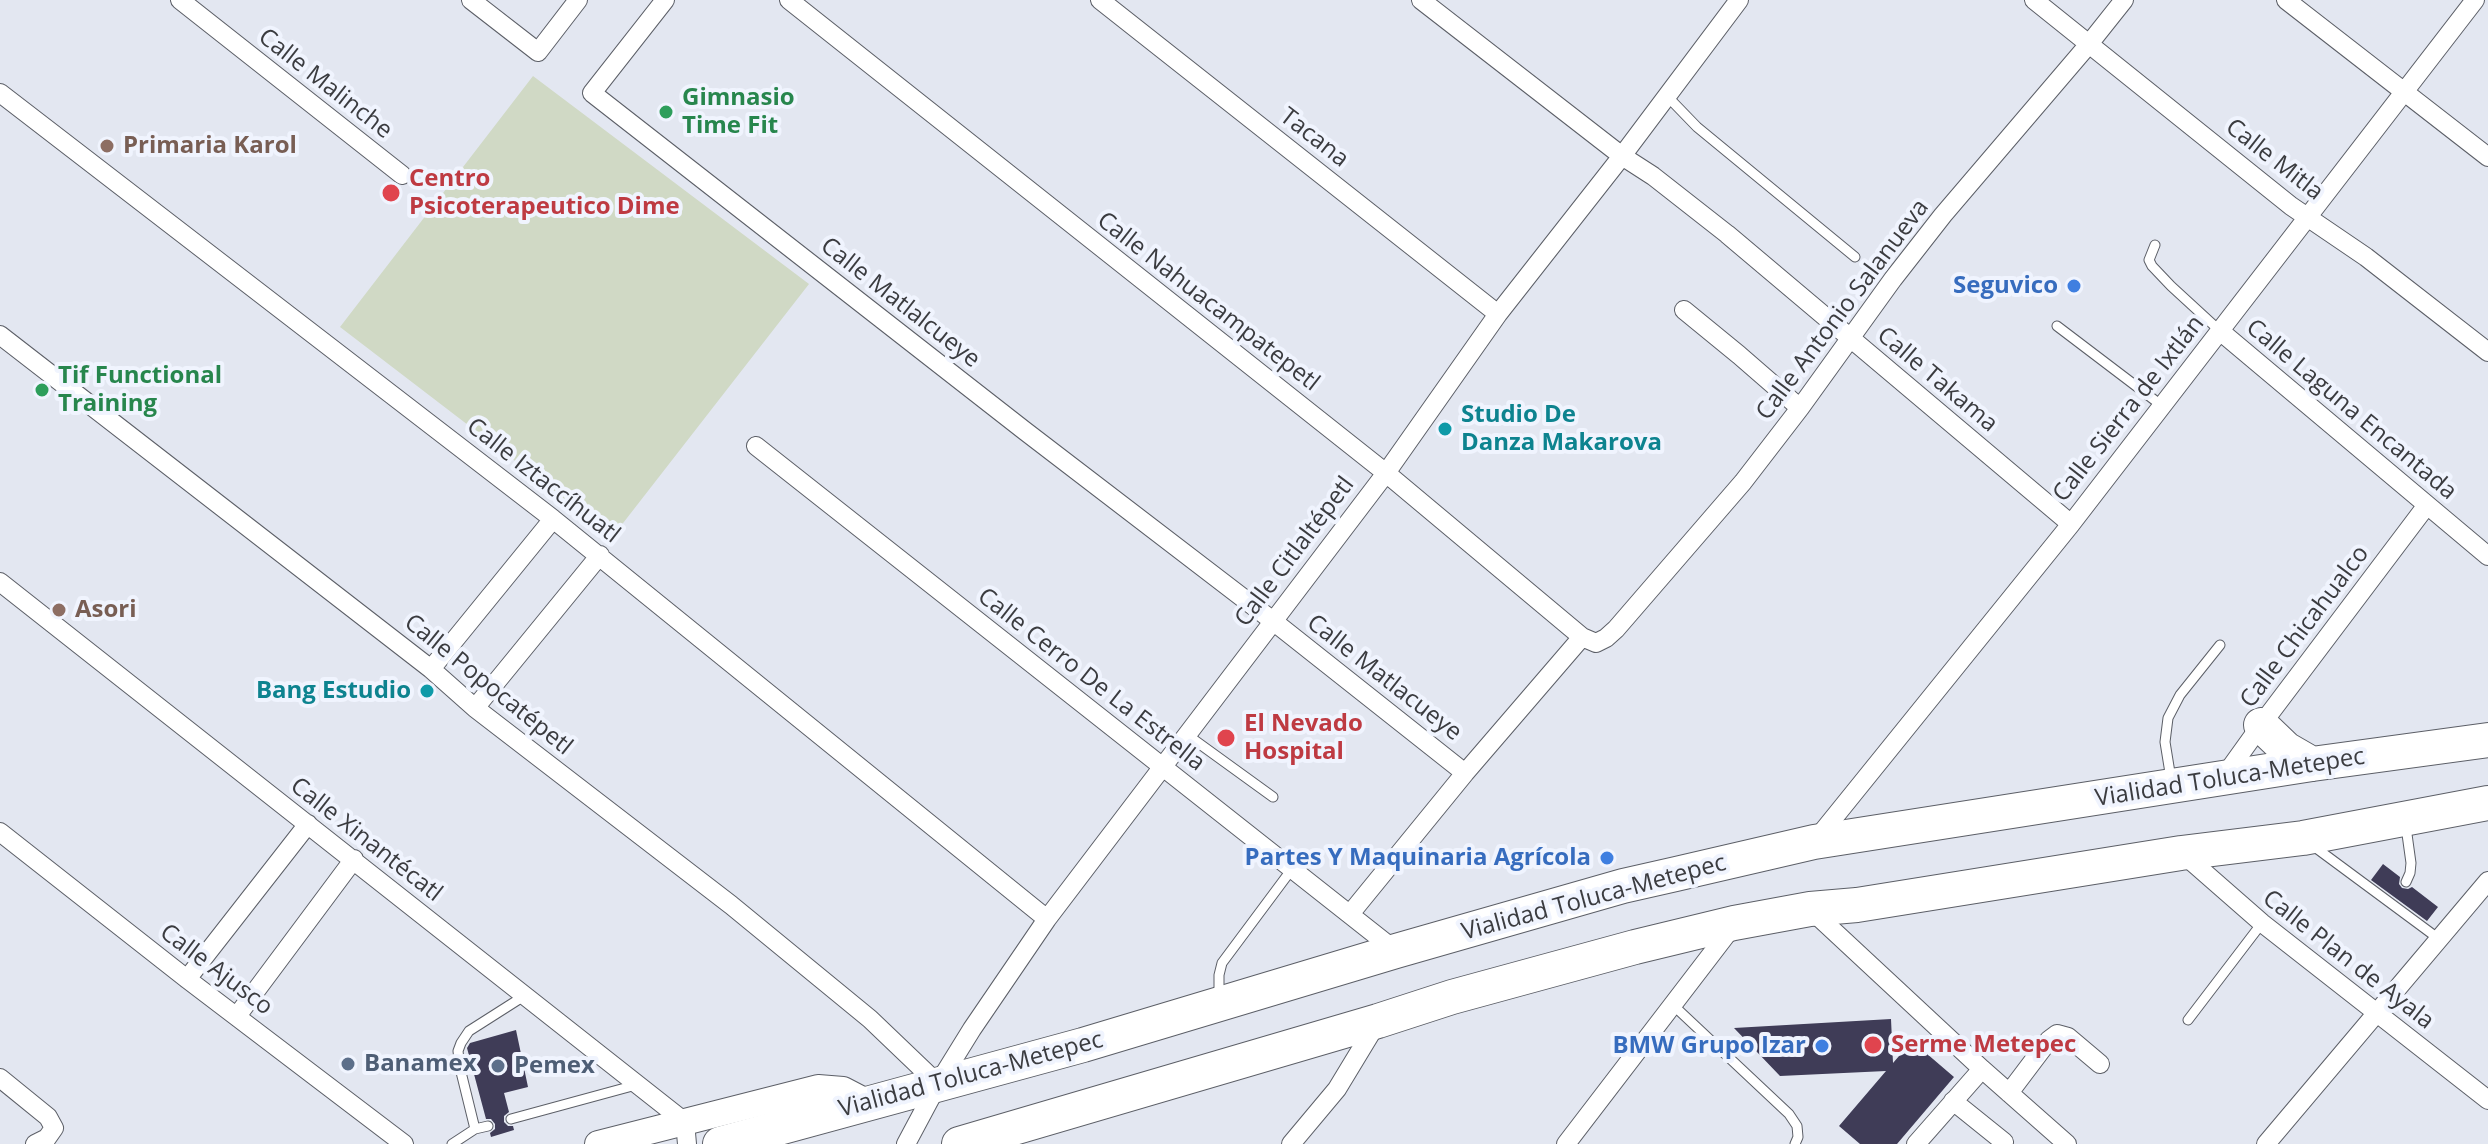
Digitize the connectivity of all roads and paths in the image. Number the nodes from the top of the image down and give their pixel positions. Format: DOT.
graph roads {
  1 [pos="180,0"];
  2 [pos="471,0"];
  3 [pos="578,0"];
  4 [pos="665,0"];
  5 [pos="789,0"];
  6 [pos="1100,0"];
  7 [pos="1421,0"];
  8 [pos="2034,0"];
  9 [pos="2124,0"];
  10 [pos="2286,0"];
  11 [pos="2475,0"];
  12 [pos="1735,1"];
  13 [pos="2089,44"];
  14 [pos="2404,92"];
  15 [pos="0,93"];
  16 [pos="1667,96"];
  17 [pos="1622,156"];
  18 [pos="2488,157"];
  19 [pos="402,175"];
  20 [pos="2308,218"];
  21 [pos="2155,245"];
  22 [pos="1855,257"];
  23 [pos="1684,310"];
  24 [pos="1498,314"];
  25 [pos="2057,326"];
  26 [pos="2220,331"];
  27 [pos="0,335"];
  28 [pos="1849,338"];
  29 [pos="2488,352"];
  30 [pos="2161,405"];
  31 [pos="1800,408"];
  32 [pos="756,446"];
  33 [pos="1386,473"];
  34 [pos="2427,505"];
  35 [pos="553,519"];
  36 [pos="2071,524"];
  37 [pos="600,555"];
  38 [pos="2488,556"];
  39 [pos="0,582"];
  40 [pos="1273,621"];
  41 [pos="1589,640"];
  42 [pos="2220,645"];
  43 [pos="431,669"];
  44 [pos="475,708"];
  45 [pos="2261,725"];
  46 [pos="1186,734"];
  47 [pos="2488,740"];
  48 [pos="2312,764"];
  49 [pos="1162,766"];
  50 [pos="1465,773"];
  51 [pos="2223,779"];
  52 [pos="2173,787"];
  53 [pos="1273,797"];
  54 [pos="2488,803"];
  55 [pos="2404,818"];
  56 [pos="308,824"];
  57 [pos="0,832"];
  58 [pos="2303,838"];
  59 [pos="1814,842"];
  60 [pos="2181,853"];
  61 [pos="354,859"];
  62 [pos="1292,869"];
  63 [pos="2488,881"];
  64 [pos="2406,882"];
  65 [pos="1810,909"];
  66 [pos="1350,914"];
  67 [pos="1047,919"];
  68 [pos="1734,923"];
  69 [pos="2262,923"];
  70 [pos="2439,939"];
  71 [pos="1396,951"];
  72 [pos="187,979"];
  73 [pos="524,996"];
  74 [pos="1219,1005"];
  75 [pos="1673,1005"];
  76 [pos="2375,1013"];
  77 [pos="237,1016"];
  78 [pos="2188,1020"];
  79 [pos="1378,1021"];
  80 [pos="2100,1064"];
  81 [pos="1982,1069"];
  82 [pos="0,1078"];
  83 [pos="938,1084"];
  84 [pos="636,1085"];
  85 [pos="2009,1093"];
  86 [pos="2488,1100"];
  87 [pos="1953,1101"];
  88 [pos="868,1103"];
  89 [pos="511,1119"];
  90 [pos="488,1126"];
  91 [pos="475,1129"];
  92 [pos="686,1133"];
  93 [pos="2004,1142"];
  94 [pos="35,1144"];
  95 [pos="404,1144"];
  96 [pos="452,1144"];
  97 [pos="598,1144"];
  98 [pos="720,1144"];
  99 [pos="906,1144"];
  100 [pos="959,1144"];
  101 [pos="1291,1144"];
  102 [pos="1566,1144"];
  103 [pos="1795,1144"];
  104 [pos="1916,1144"];
  105 [pos="2067,1144"];
  106 [pos="2266,1144"];
  1 -- 19 [label="street, Calle Malinche"];
  2 -- 3 [label="street"];
  4 -- 40 [label="street, Calle Matlalcueye"];
  5 -- 33 [label="street, Calle Nahuacampatepetl"];
  6 -- 24 [label="street, Tacana"];
  7 -- 17 [label="street, Calle Takama"];
  8 -- 13 [label="street, Calle Mitla"];
  9 -- 13 [label="street, Calle Antonio Salanueva"];
  10 -- 14 [label="street"];
  11 -- 14 [label="street, Calle Sierra de Ixtlán"];
  12 -- 16 [label="street, Calle Citlaltépetl"];
  13 -- 20 [label="street, Calle Mitla"];
  13 -- 28 [label="street, Calle Antonio Salanueva"];
  14 -- 18 [label="street"];
  14 -- 20 [label="street, Calle Sierra de Ixtlán"];
  15 -- 35 [label="street, Calle Iztaccíhuatl"];
  16 -- 17 [label="street, Calle Citlaltépetl"];
  16 -- 22 [label="lane"];
  17 -- 24 [label="street, Calle Citlaltépetl"];
  17 -- 28 [label="street, Calle Takama"];
  20 -- 26 [label="street, Calle Sierra de Ixtlán"];
  20 -- 29 [label="street, Calle Mitla"];
  21 -- 26 [label="lane"];
  23 -- 31 [label="street"];
  24 -- 33 [label="street, Calle Citlaltépetl"];
  25 -- 30 [label="lane"];
  26 -- 30 [label="street, Calle Sierra de Ixtlán"];
  26 -- 34 [label="street, Calle Laguna Encantada"];
  27 -- 43 [label="street, Calle Popocatépetl"];
  28 -- 31 [label="street, Calle Antonio Salanueva"];
  28 -- 36 [label="street, Calle Takama"];
  30 -- 36 [label="street, Calle Sierra de Ixtlán"];
  31 -- 41 [label="street, Calle Antonio Salanueva"];
  32 -- 49 [label="street, Calle Cerro De La Estrella"];
  33 -- 40 [label="street, Calle Citlaltépetl"];
  33 -- 41 [label="street, Calle Nahuacampatepetl"];
  34 -- 38 [label="street, Calle Laguna Encantada"];
  34 -- 45 [label="street, Calle Chicahualco"];
  35 -- 37 [label="street, Calle Iztaccíhuatl"];
  35 -- 43 [label="street"];
  36 -- 59 [label="street, Calle Sierra de Ixtlán"];
  37 -- 44 [label="street"];
  37 -- 67 [label="street, Calle Iztaccíhuatl"];
  39 -- 56 [label="street, Calle Xinantécatl"];
  40 -- 46 [label="street, Calle Citlaltépetl"];
  40 -- 50 [label="street, Calle Matlacueye"];
  41 -- 50 [label="street, Calle Antonio Salanueva"];
  42 -- 52 [label="lane"];
  43 -- 44 [label="street, Calle Popocatépetl"];
  44 -- 83 [label="street, Calle Popocatépetl"];
  45 -- 48 [label="highway"];
  45 -- 51 [label="street, Calle Chicahualco"];
  46 -- 49 [label="street, Calle Citlaltépetl"];
  46 -- 53 [label="lane"];
  47 -- 48 [label="highway, Vialidad Toluca-Metepec"];
  48 -- 51 [label="highway, Vialidad Toluca-Metepec"];
  49 -- 62 [label="street, Calle Cerro De La Estrella"];
  49 -- 67 [label="street, Calle Citlaltépetl"];
  50 -- 66 [label="street, Calle Antonio Salanueva"];
  51 -- 52 [label="highway, Vialidad Toluca-Metepec"];
  52 -- 59 [label="highway, Vialidad Toluca-Metepec"];
  54 -- 55 [label="highway"];
  55 -- 58 [label="highway"];
  55 -- 64 [label="lane"];
  56 -- 61 [label="street, Calle Xinantécatl"];
  56 -- 72 [label="street"];
  57 -- 72 [label="street, Calle Ajusco"];
  58 -- 60 [label="highway"];
  58 -- 70 [label="lane"];
  59 -- 71 [label="highway, Vialidad Toluca-Metepec"];
  60 -- 65 [label="highway"];
  60 -- 69 [label="street, Calle Plan de Ayala"];
  61 -- 73 [label="street, Calle Xinantécatl"];
  61 -- 77 [label="street"];
  62 -- 66 [label="street, Calle Cerro De La Estrella"];
  62 -- 74 [label="lane"];
  63 -- 70 [label="street"];
  65 -- 68 [label="highway"];
  65 -- 81 [label="street"];
  66 -- 71 [label="street, Calle Cerro De La Estrella"];
  67 -- 83 [label="street, Calle Citlaltépetl"];
  68 -- 75 [label="street"];
  68 -- 79 [label="highway"];
  69 -- 76 [label="street, Calle Plan de Ayala"];
  69 -- 78 [label="lane"];
  70 -- 76 [label="street"];
  71 -- 74 [label="highway, Vialidad Toluca-Metepec"];
  72 -- 77 [label="street, Calle Ajusco"];
  73 -- 84 [label="street, Calle Xinantécatl"];
  73 -- 91 [label="lane"];
  74 -- 83 [label="highway, Vialidad Toluca-Metepec"];
  75 -- 102 [label="street"];
  75 -- 103 [label="lane"];
  76 -- 86 [label="street, Calle Plan de Ayala"];
  76 -- 106 [label="street"];
  77 -- 95 [label="street, Calle Ajusco"];
  79 -- 100 [label="highway"];
  79 -- 101 [label="street"];
  80 -- 85 [label="street"];
  81 -- 85 [label="street"];
  81 -- 87 [label="street"];
  82 -- 94 [label="street"];
  83 -- 88 [label="highway, Vialidad Toluca-Metepec"];
  83 -- 99 [label="street, Calle Citlaltépetl"];
  84 -- 89 [label="lane"];
  84 -- 92 [label="street, Calle Xinantécatl"];
  85 -- 105 [label="street"];
  87 -- 93 [label="street"];
  87 -- 104 [label="street"];
  88 -- 92 [label="main road"];
  88 -- 98 [label="highway, Vialidad Toluca-Metepec"];
  90 -- 91 [label="lane"];
  91 -- 96 [label="lane"];
  92 -- 97 [label="main road"];
}
